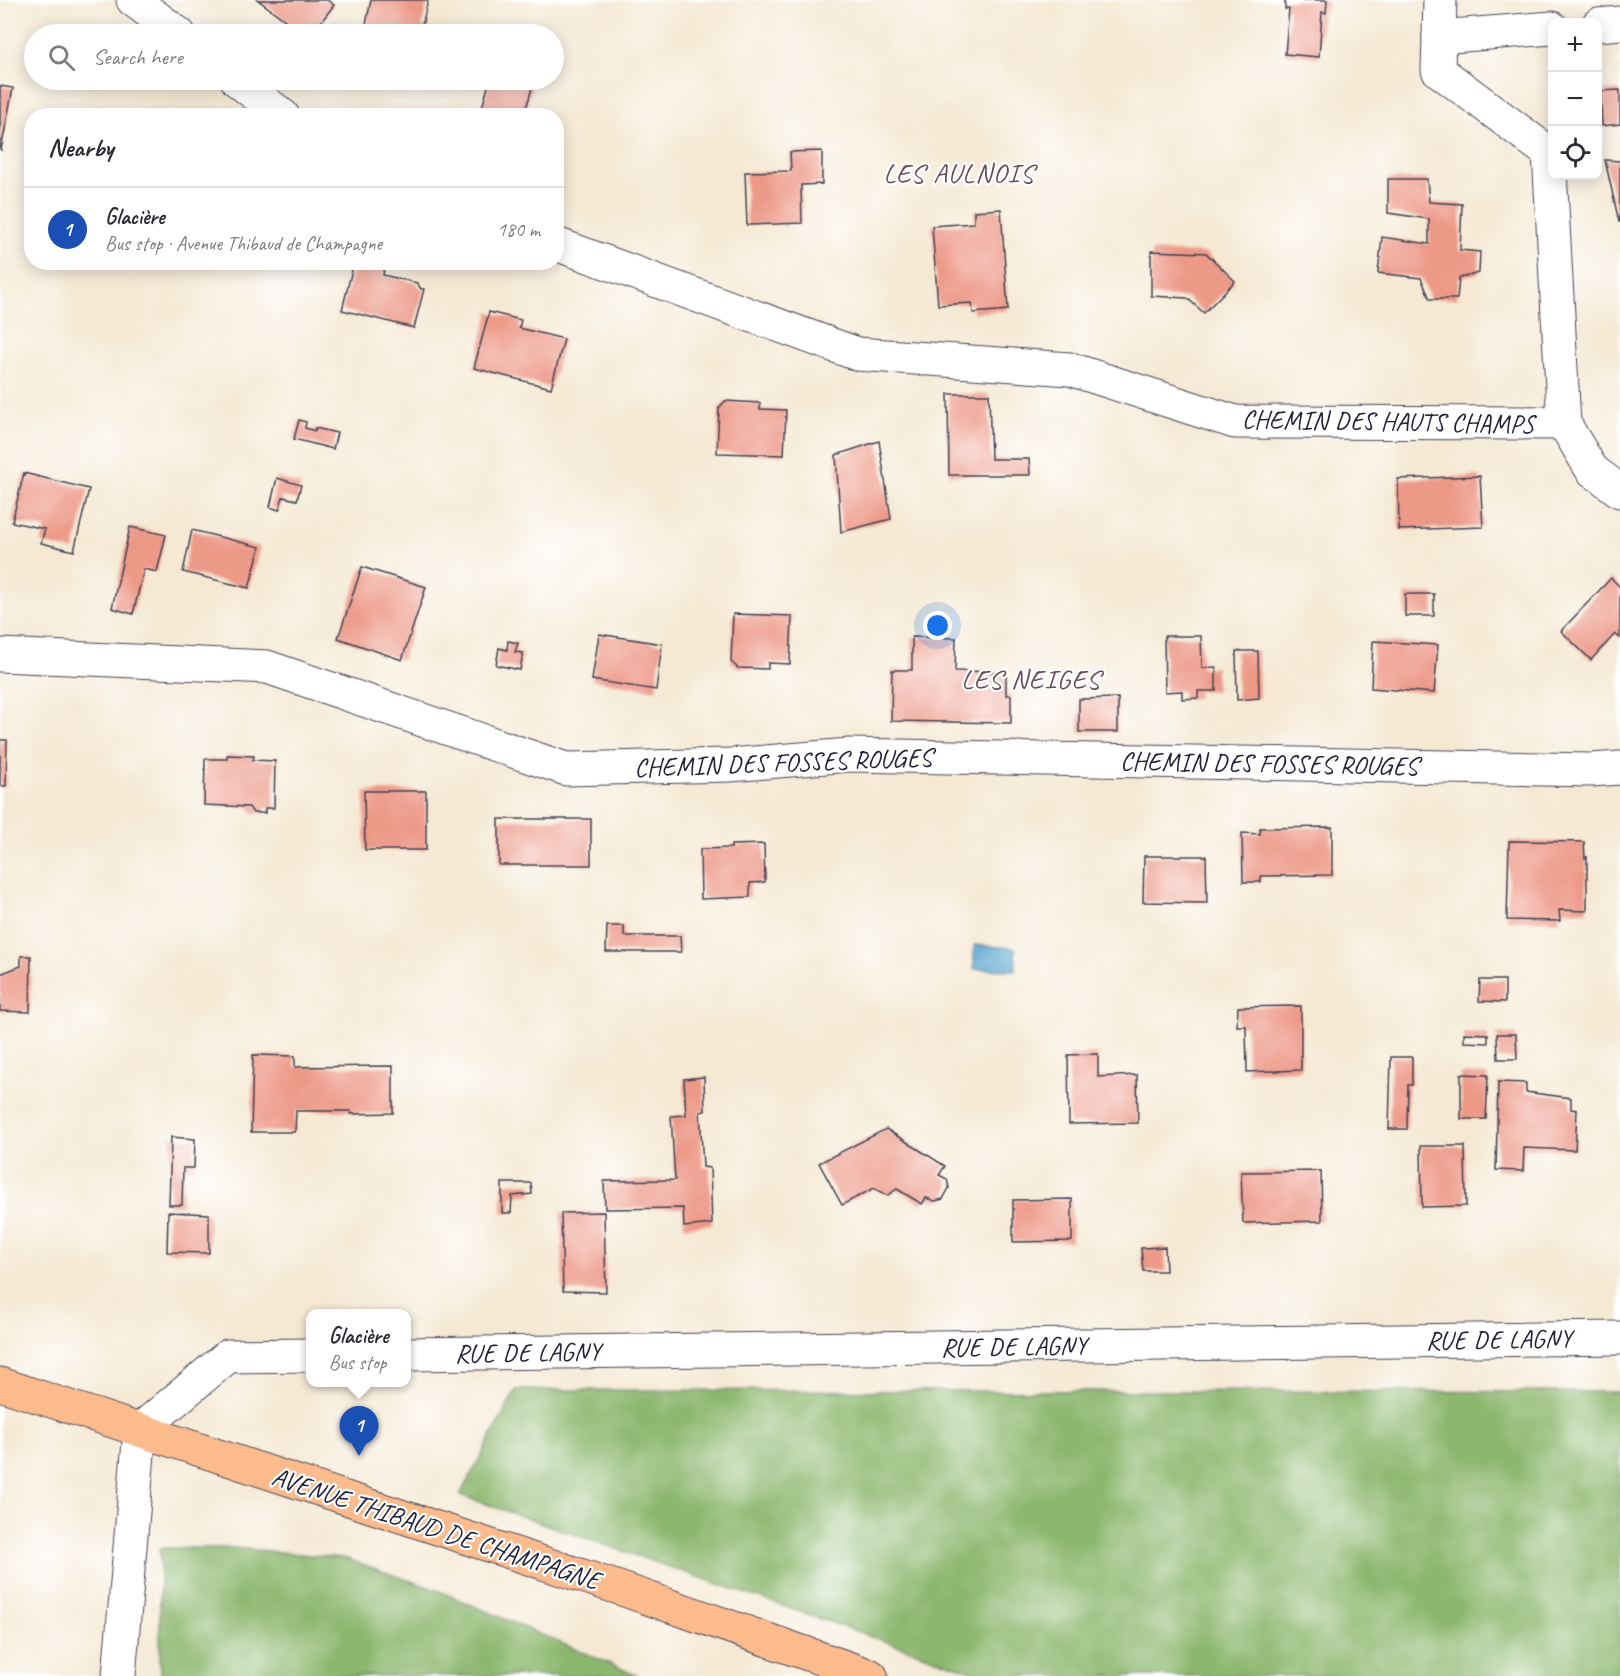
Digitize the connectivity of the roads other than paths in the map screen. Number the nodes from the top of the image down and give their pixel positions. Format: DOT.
graph roads {
  1 [pos="133,0"];
  2 [pos="1440,0"];
  3 [pos="1620,23"];
  4 [pos="165,24"];
  5 [pos="1602,25"];
  6 [pos="1548,28"];
  7 [pos="1439,37"];
  8 [pos="250,90"];
  9 [pos="272,108"];
  10 [pos="564,247"];
  11 [pos="1564,423"];
  12 [pos="1620,491"];
  13 [pos="0,655"];
  14 [pos="1620,768"];
  15 [pos="1620,1338"];
  16 [pos="411,1354"];
  17 [pos="306,1355"];
  18 [pos="0,1384"];
  19 [pos="140,1430"];
  20 [pos="120,1676"];
  21 [pos="872,1676"];
  1 -- 4 [label="street"];
  2 -- 7 [label="street"];
  3 -- 5 [label="street"];
  6 -- 7 [label="street"];
  7 -- 11 [label="street"];
  8 -- 9 [label="street"];
  10 -- 11 [label="street, CHEMIN DES HAUTS CHAMPS"];
  11 -- 12 [label="street"];
  13 -- 14 [label="street, CHEMIN DES FOSSES ROUGES"];
  15 -- 16 [label="street, RUE DE LAGNY"];
  17 -- 19 [label="street"];
  18 -- 19 [label="main road, AVENUE THIBAUD DE CHAMPAGNE"];
  19 -- 20 [label="street"];
  19 -- 21 [label="main road, AVENUE THIBAUD DE CHAMPAGNE"];
}
